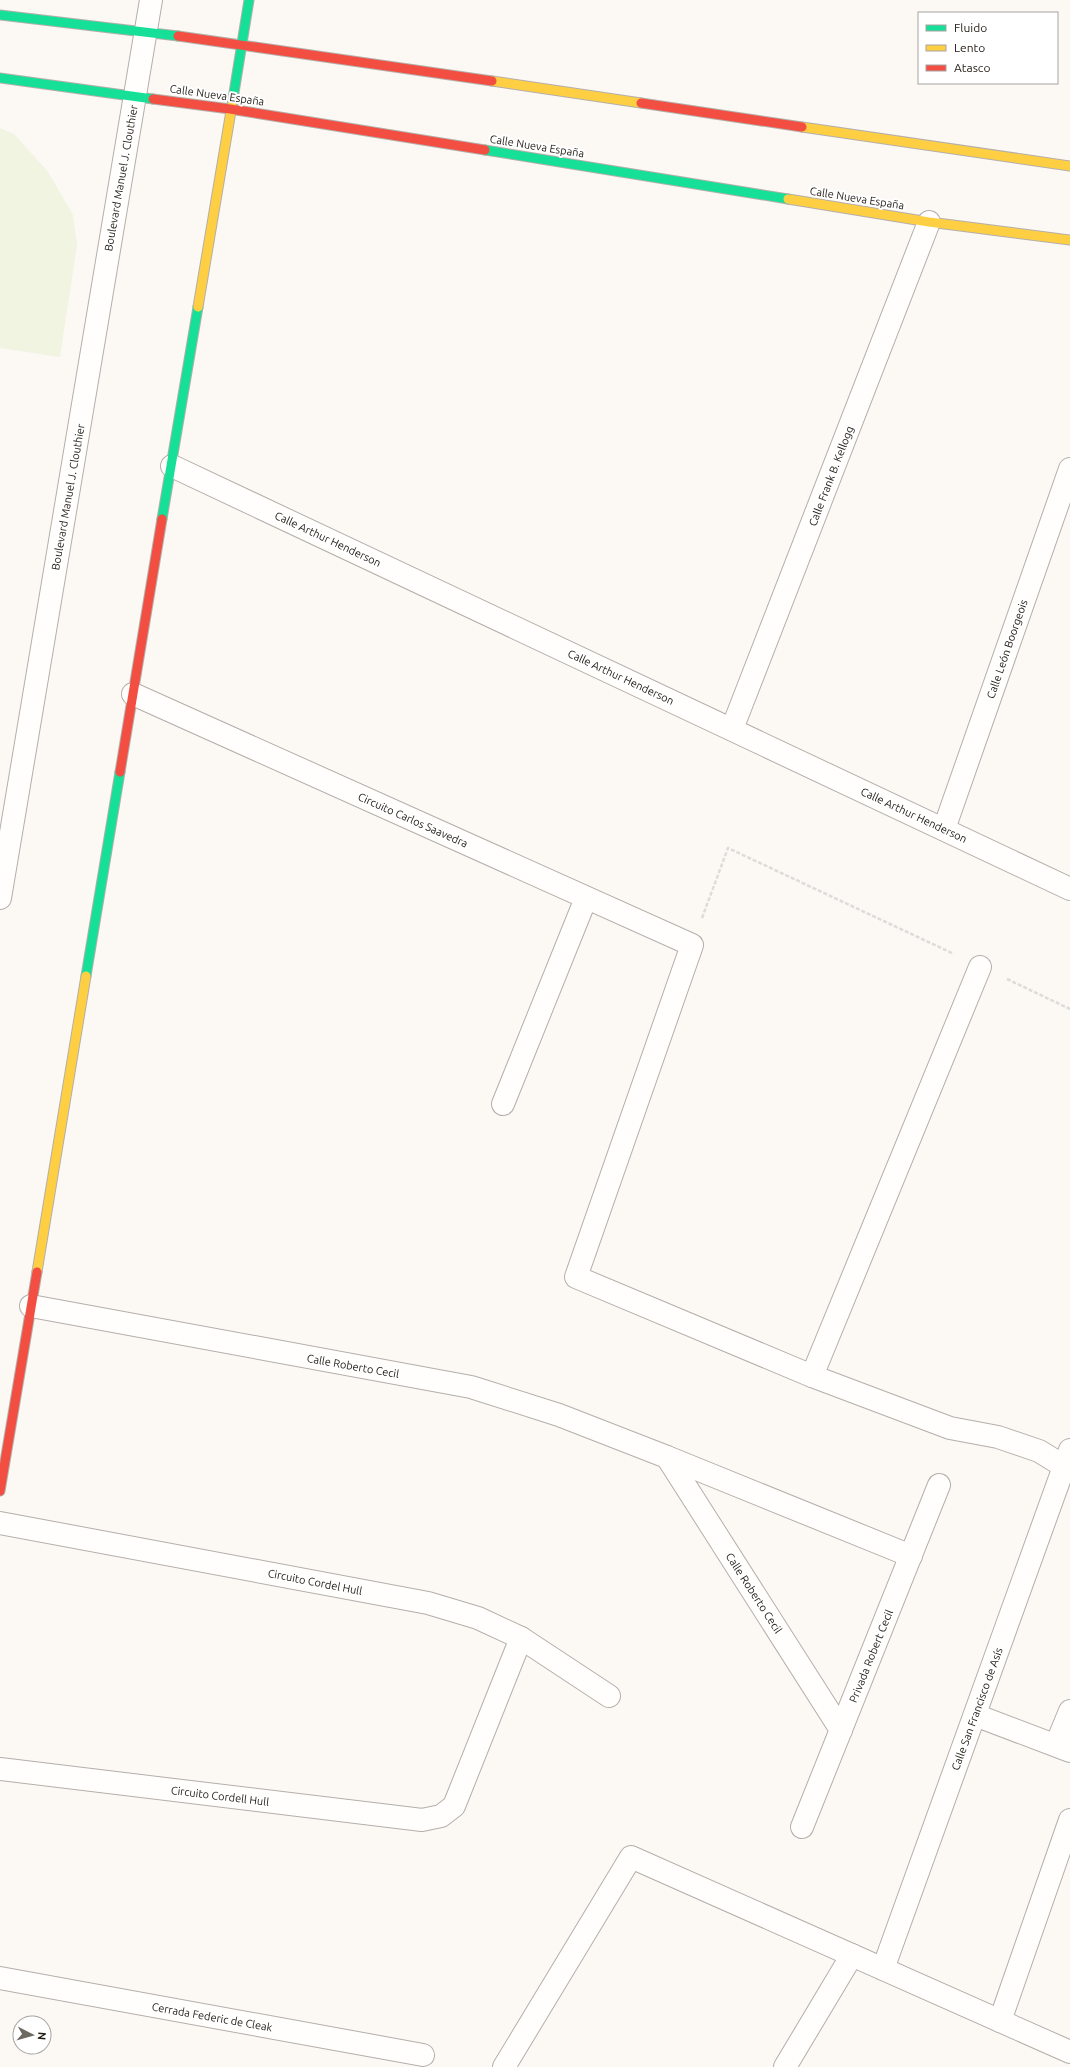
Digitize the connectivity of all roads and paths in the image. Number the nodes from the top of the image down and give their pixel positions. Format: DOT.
graph roads {
  1 [pos="151,0"];
  2 [pos="248,0"];
  3 [pos="0,15"];
  4 [pos="146,31"];
  5 [pos="241,44"];
  6 [pos="0,78"];
  7 [pos="135,96"];
  8 [pos="230,109"];
  9 [pos="1070,166"];
  10 [pos="930,222"];
  11 [pos="1070,240"];
  12 [pos="172,466"];
  13 [pos="1070,469"];
  14 [pos="133,694"];
  15 [pos="732,729"];
  16 [pos="944,829"];
  17 [pos="1070,889"];
  18 [pos="0,898"];
  19 [pos="586,898"];
  20 [pos="692,945"];
  21 [pos="980,967"];
  22 [pos="1070,1009"];
  23 [pos="503,1104"];
  24 [pos="31,1306"];
  25 [pos="812,1376"];
  26 [pos="667,1457"];
  27 [pos="1068,1462"];
  28 [pos="939,1485"];
  29 [pos="0,1491"];
  30 [pos="0,1522"];
  31 [pos="911,1556"];
  32 [pos="521,1638"];
  33 [pos="609,1696"];
  34 [pos="1070,1711"];
  35 [pos="975,1715"];
  36 [pos="841,1730"];
  37 [pos="1063,1748"];
  38 [pos="0,1769"];
  39 [pos="1070,1820"];
  40 [pos="802,1827"];
  41 [pos="852,1955"];
  42 [pos="883,1969"];
  43 [pos="0,1978"];
  44 [pos="1000,2021"];
  45 [pos="1070,2052"];
  46 [pos="423,2055"];
  47 [pos="504,2067"];
  48 [pos="785,2067"];
  1 -- 4 [label="street, Boulevard Manuel J. Clouthier"];
  2 -- 5 [label="street"];
  3 -- 4 [label="street"];
  4 -- 5 [label="street"];
  4 -- 7 [label="street, Boulevard Manuel J. Clouthier"];
  5 -- 8 [label="street"];
  5 -- 9 [label="street"];
  6 -- 7 [label="street, Calle Nueva España"];
  7 -- 8 [label="street, Calle Nueva España"];
  7 -- 18 [label="street, Boulevard Manuel J. Clouthier"];
  8 -- 10 [label="street, Calle Nueva España"];
  8 -- 12 [label="street"];
  10 -- 11 [label="street, Calle Nueva España"];
  10 -- 15 [label="street, Calle Frank B. Kellogg"];
  12 -- 14 [label="street"];
  12 -- 15 [label="street, Calle Arthur Henderson"];
  13 -- 16 [label="street, Calle León Boorgeois"];
  14 -- 19 [label="street, Circuito Carlos Saavedra"];
  14 -- 24 [label="street"];
  15 -- 16 [label="street, Calle Arthur Henderson"];
  16 -- 17 [label="street, Calle Arthur Henderson"];
  19 -- 20 [label="street, Circuito Carlos Saavedra"];
  19 -- 23 [label="street"];
  20 -- 21 [label="path"];
  20 -- 25 [label="street"];
  21 -- 22 [label="path"];
  21 -- 25 [label="street"];
  24 -- 26 [label="street, Calle Roberto Cecil"];
  24 -- 29 [label="street"];
  25 -- 27 [label="street"];
  26 -- 31 [label="street, Calle Roberto Cecil"];
  26 -- 36 [label="street, Calle Roberto Cecil"];
  27 -- 35 [label="street, Calle San Francisco de Asís"];
  28 -- 31 [label="street, Privada Robert Cecil"];
  30 -- 32 [label="street, Circuito Cordel Hull"];
  31 -- 36 [label="street, Privada Robert Cecil"];
  32 -- 33 [label="street, Circuito Cordel Hull"];
  32 -- 38 [label="street, Circuito Cordell Hull"];
  34 -- 37 [label="street"];
  35 -- 37 [label="street"];
  35 -- 42 [label="street, Calle San Francisco de Asís"];
  36 -- 40 [label="street, Privada Robert Cecil"];
  39 -- 44 [label="street"];
  41 -- 42 [label="street"];
  41 -- 47 [label="street"];
  41 -- 48 [label="street"];
  42 -- 44 [label="street"];
  43 -- 46 [label="street, Cerrada Federic de Cleak"];
  44 -- 45 [label="street"];
}
